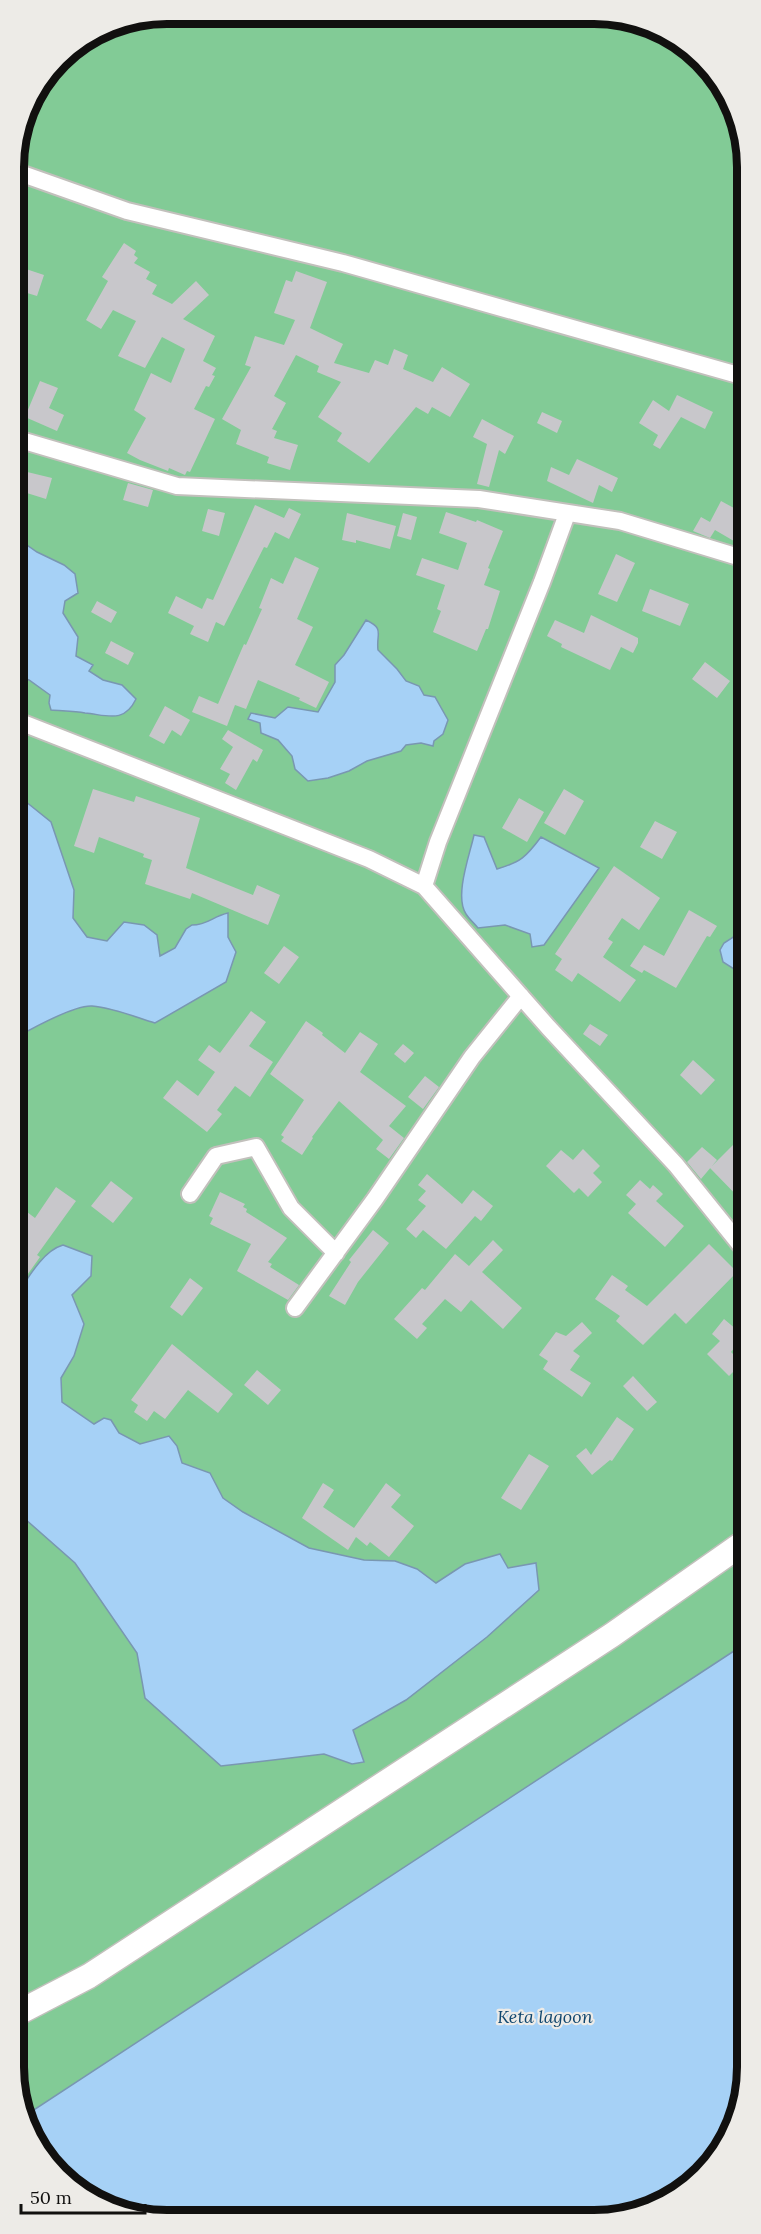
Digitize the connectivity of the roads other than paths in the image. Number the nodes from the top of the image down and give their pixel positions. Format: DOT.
graph roads {
  1 [pos="24,175"];
  2 [pos="737,375"];
  3 [pos="24,441"];
  4 [pos="567,514"];
  5 [pos="737,557"];
  6 [pos="24,724"];
  7 [pos="424,886"];
  8 [pos="521,996"];
  9 [pos="190,1194"];
  10 [pos="737,1241"];
  11 [pos="336,1253"];
  12 [pos="295,1308"];
  13 [pos="737,1547"];
  14 [pos="24,2011"];
  1 -- 2 [label="street"];
  3 -- 4 [label="street"];
  4 -- 5 [label="street"];
  4 -- 7 [label="street"];
  6 -- 7 [label="street"];
  7 -- 8 [label="street"];
  8 -- 10 [label="street"];
  8 -- 11 [label="street"];
  9 -- 11 [label="street"];
  11 -- 12 [label="street"];
  13 -- 14 [label="main road"];
}
